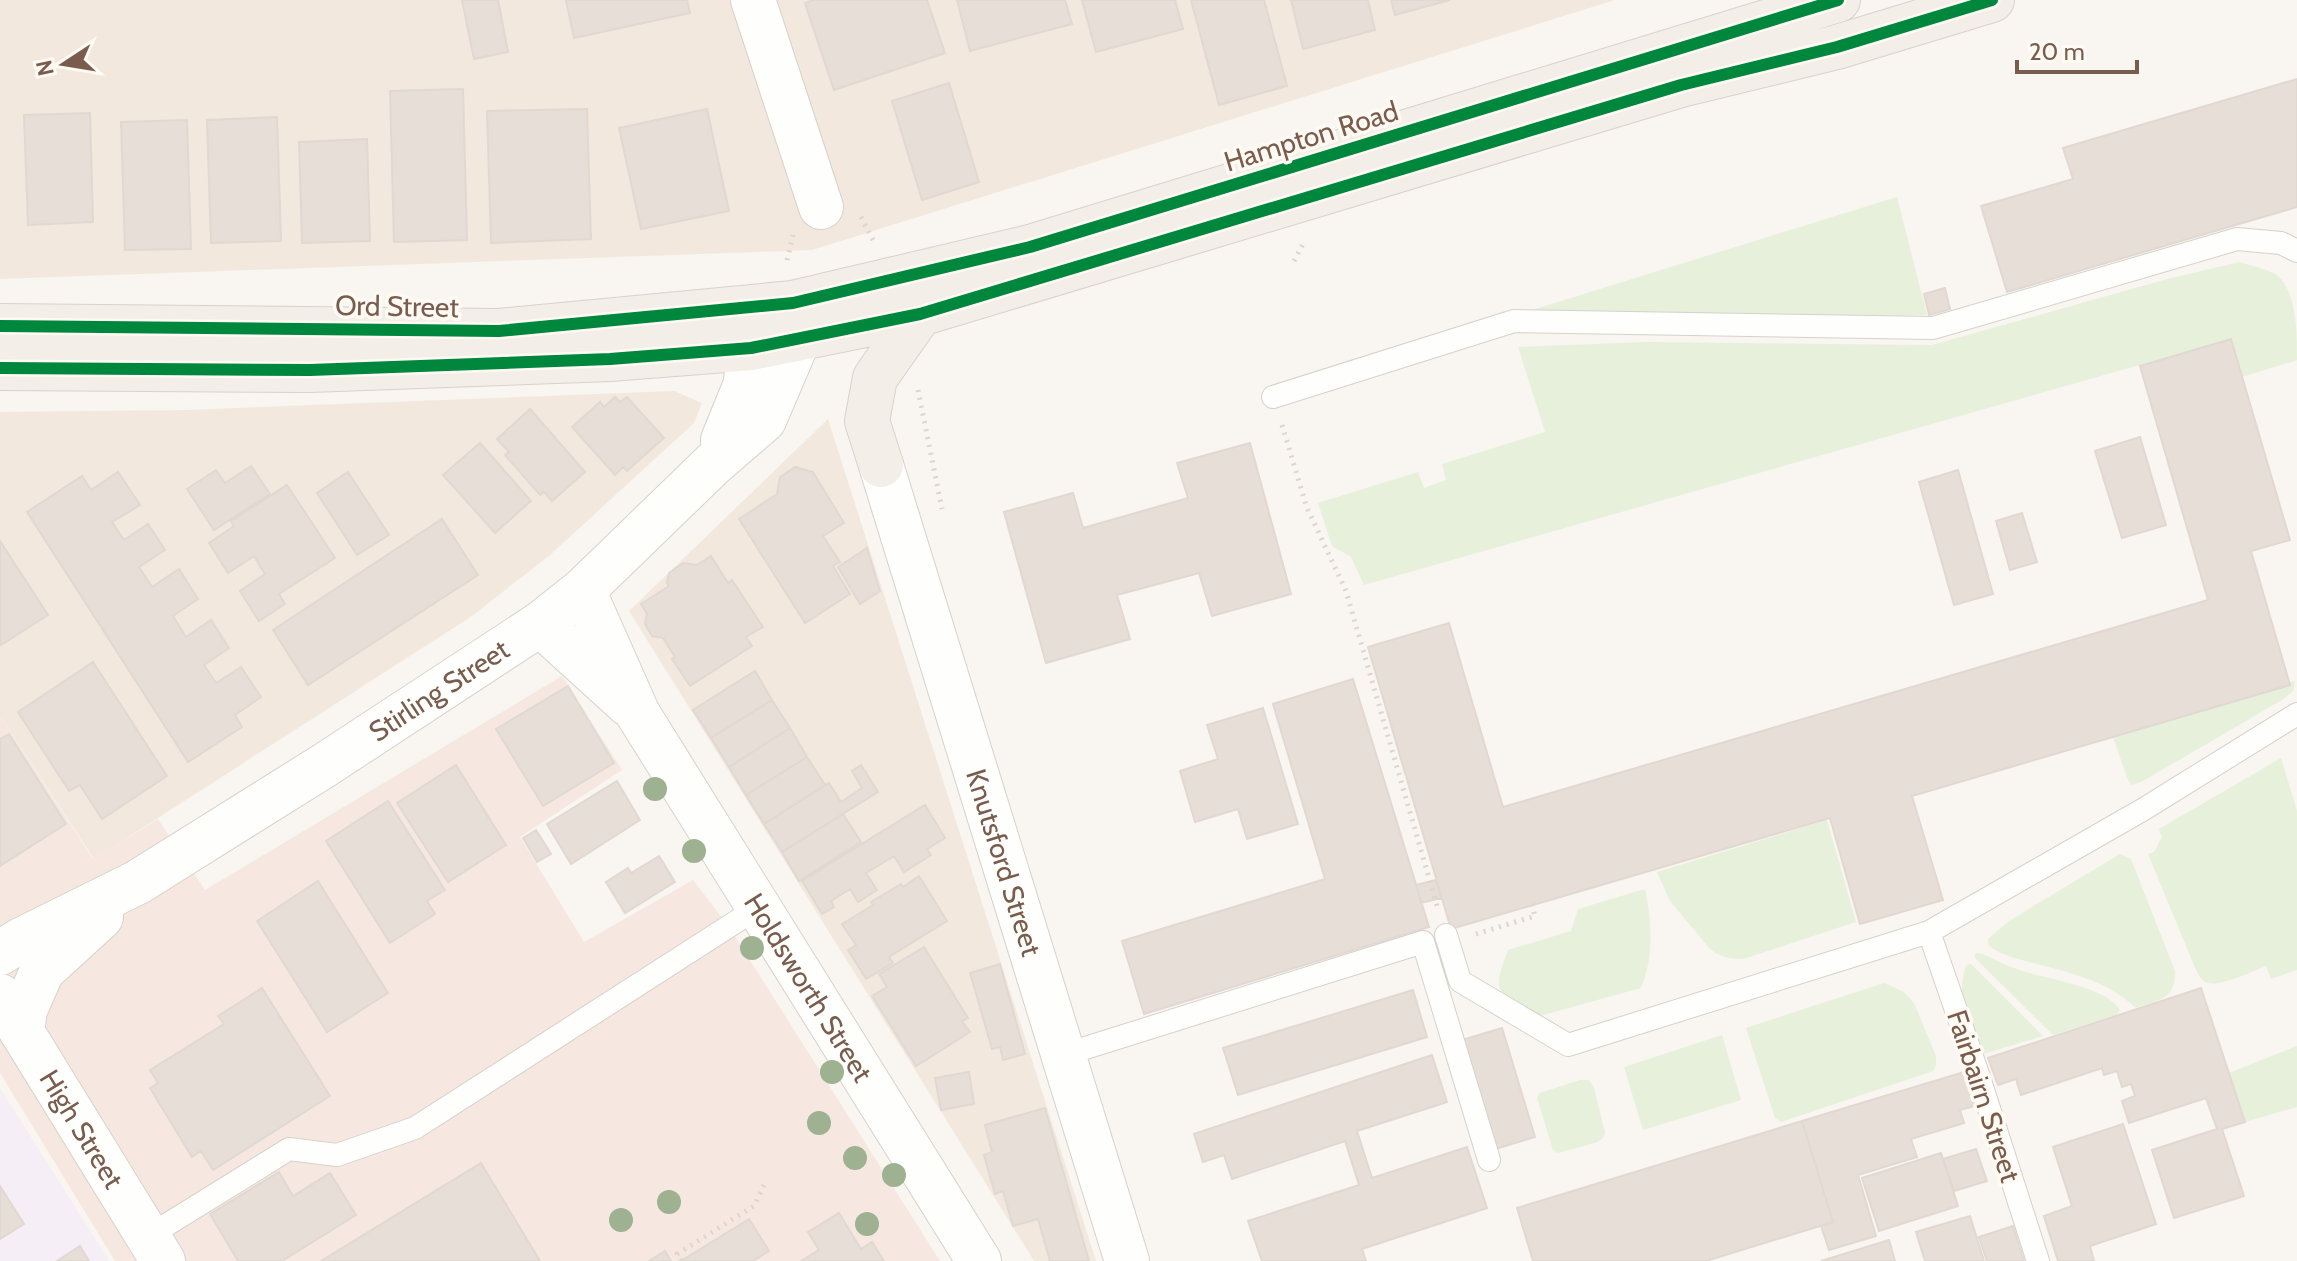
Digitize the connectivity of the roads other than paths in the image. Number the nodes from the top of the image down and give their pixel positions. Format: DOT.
graph roads {
  1 [pos="753,0"];
  2 [pos="1838,0"];
  3 [pos="1992,0"];
  4 [pos="821,207"];
  5 [pos="2297,251"];
  6 [pos="920,314"];
  7 [pos="796,320"];
  8 [pos="0,326"];
  9 [pos="750,328"];
  10 [pos="0,368"];
  11 [pos="1273,397"];
  12 [pos="713,464"];
  13 [pos="881,465"];
  14 [pos="583,590"];
  15 [pos="540,624"];
  16 [pos="638,714"];
  17 [pos="2297,714"];
  18 [pos="138,882"];
  19 [pos="759,907"];
  20 [pos="1929,932"];
  21 [pos="1454,937"];
  22 [pos="0,953"];
  23 [pos="11,1014"];
  24 [pos="1063,1055"];
  25 [pos="1489,1160"];
  26 [pos="155,1249"];
  27 [pos="968,1257"];
  28 [pos="1127,1261"];
  29 [pos="2038,1261"];
  1 -- 4 [label="street"];
  2 -- 7 [label="main road, Hampton Road"];
  3 -- 6 [label="main road, Hampton Road"];
  5 -- 11 [label="lane"];
  6 -- 7 [label="main road, Ord Street"];
  6 -- 13 [label="main road"];
  7 -- 9 [label="main road, Ord Street"];
  7 -- 12 [label="street, Stirling Street"];
  8 -- 9 [label="main road, Ord Street"];
  9 -- 10 [label="main road, Ord Street"];
  9 -- 12 [label="street, Stirling Street"];
  12 -- 14 [label="street, Stirling Street"];
  13 -- 24 [label="street, Knutsford Street"];
  14 -- 15 [label="street, Stirling Street"];
  14 -- 16 [label="street, Holdsworth Street"];
  15 -- 16 [label="street, Holdsworth Street"];
  15 -- 18 [label="street, Stirling Street"];
  16 -- 19 [label="street, Holdsworth Street"];
  17 -- 20 [label="lane"];
  18 -- 22 [label="street, Stirling Street"];
  18 -- 23 [label="street, Stirling Street"];
  19 -- 26 [label="lane"];
  19 -- 27 [label="street, Holdsworth Street"];
  20 -- 21 [label="lane"];
  20 -- 29 [label="lane, Fairbairn Street"];
  23 -- 26 [label="street, High Street"];
  24 -- 25 [label="lane"];
  24 -- 28 [label="street, Knutsford Street"];
}
